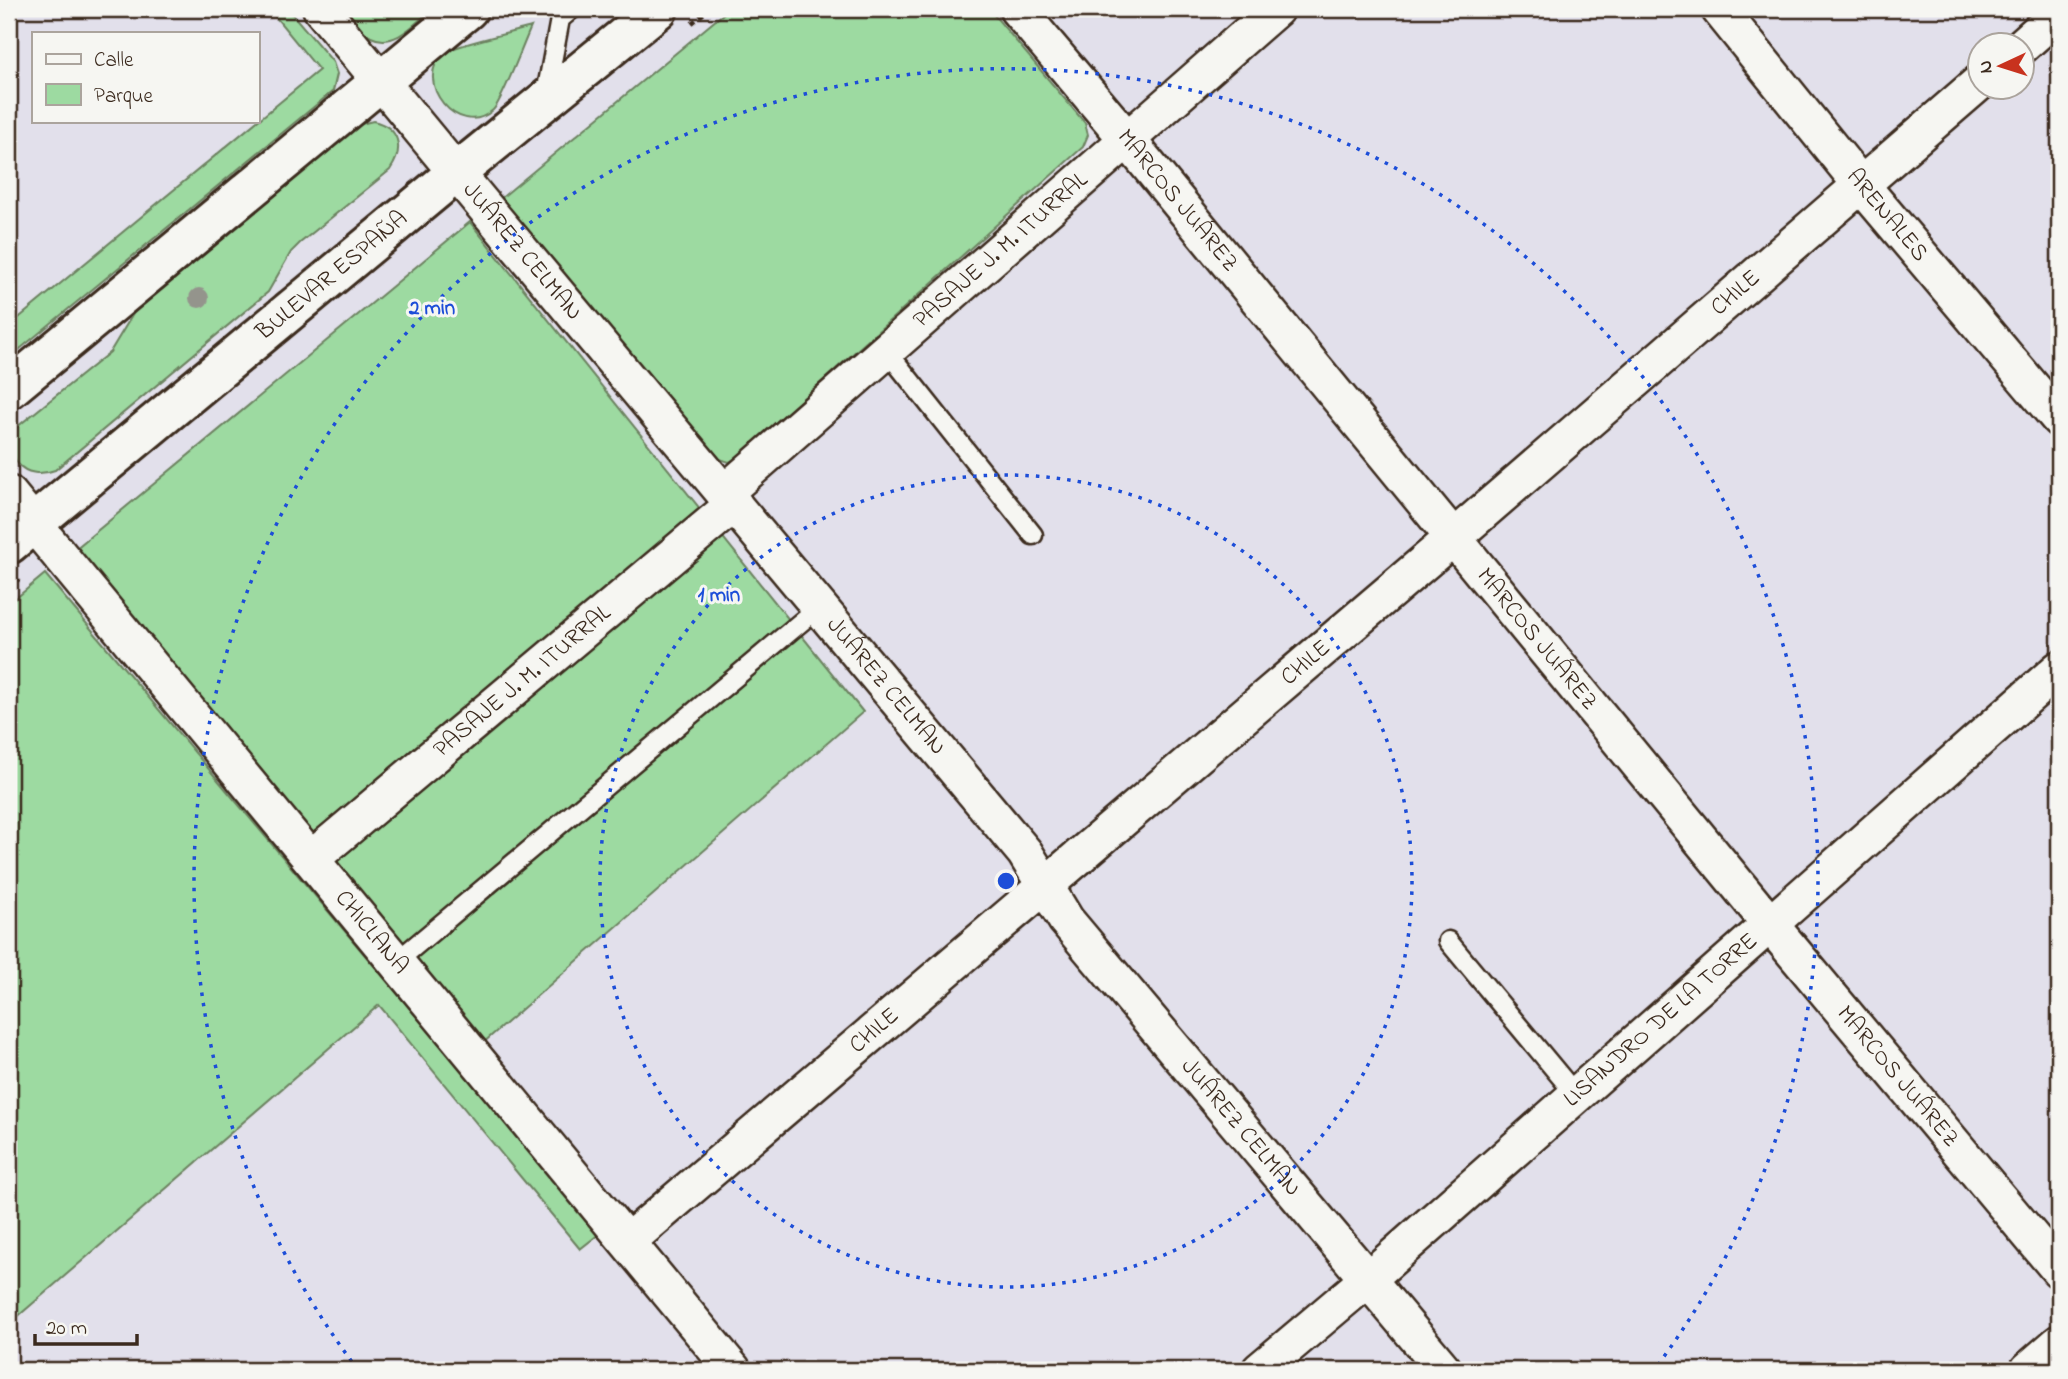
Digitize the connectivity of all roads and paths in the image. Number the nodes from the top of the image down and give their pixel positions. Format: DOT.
graph roads {
  1 [pos="321,9"];
  2 [pos="470,9"];
  3 [pos="572,9"];
  4 [pos="658,9"];
  5 [pos="1017,9"];
  6 [pos="1276,9"];
  7 [pos="1719,9"];
  8 [pos="2059,13"];
  9 [pos="2036,34"];
  10 [pos="380,80"];
  11 [pos="1966,94"];
  12 [pos="545,100"];
  13 [pos="1126,138"];
  14 [pos="456,173"];
  15 [pos="1862,186"];
  16 [pos="886,350"];
  17 [pos="9,389"];
  18 [pos="2059,419"];
  19 [pos="9,494"];
  20 [pos="729,498"];
  21 [pos="21,533"];
  22 [pos="1033,535"];
  23 [pos="1454,537"];
  24 [pos="819,607"];
  25 [pos="2059,669"];
  26 [pos="311,859"];
  27 [pos="1045,884"];
  28 [pos="1769,923"];
  29 [pos="1448,941"];
  30 [pos="396,962"];
  31 [pos="1576,1095"];
  32 [pos="628,1241"];
  33 [pos="2059,1270"];
  34 [pos="1368,1279"];
  35 [pos="2059,1343"];
  36 [pos="733,1370"];
  37 [pos="1260,1370"];
  38 [pos="1444,1370"];
  39 [pos="2028,1370"];
  1 -- 10 [label="street, JUÁREZ CELMAN"];
  2 -- 10 [label="main road"];
  3 -- 12 [label="lane"];
  4 -- 12 [label="main road, BULEVAR ESPAÑA"];
  5 -- 13 [label="street, MARCOS JUÁREZ"];
  6 -- 13 [label="street, PASAJE J. M. ITURRAL"];
  7 -- 15 [label="street, ARENALES"];
  8 -- 9 [label="street"];
  10 -- 14 [label="street, JUÁREZ CELMAN"];
  10 -- 17 [label="main road"];
  11 -- 15 [label="street, CHILE"];
  12 -- 14 [label="main road, BULEVAR ESPAÑA"];
  13 -- 16 [label="street, PASAJE J. M. ITURRAL"];
  13 -- 23 [label="street, MARCOS JUÁREZ"];
  14 -- 20 [label="street, JUÁREZ CELMAN"];
  14 -- 21 [label="main road, BULEVAR ESPAÑA"];
  15 -- 18 [label="street, ARENALES"];
  15 -- 23 [label="street, CHILE"];
  16 -- 20 [label="street, PASAJE J. M. ITURRAL"];
  16 -- 22 [label="lane"];
  19 -- 21 [label="street, CHICLANA"];
  20 -- 24 [label="street, JUÁREZ CELMAN"];
  20 -- 26 [label="street, PASAJE J. M. ITURRAL"];
  21 -- 26 [label="street, CHICLANA"];
  23 -- 27 [label="street, CHILE"];
  23 -- 28 [label="street, MARCOS JUÁREZ"];
  24 -- 27 [label="street, JUÁREZ CELMAN"];
  24 -- 30 [label="lane"];
  25 -- 28 [label="street, LISANDRO DE LA TORRE"];
  26 -- 30 [label="street, CHICLANA"];
  27 -- 32 [label="street, CHILE"];
  27 -- 34 [label="street, JUÁREZ CELMAN"];
  28 -- 31 [label="street, LISANDRO DE LA TORRE"];
  28 -- 33 [label="street, MARCOS JUÁREZ"];
  29 -- 31 [label="lane"];
  30 -- 32 [label="street, CHICLANA"];
  31 -- 34 [label="street, LISANDRO DE LA TORRE"];
  32 -- 36 [label="street, CHICLANA"];
  34 -- 37 [label="street, LISANDRO DE LA TORRE"];
  34 -- 38 [label="street, JUÁREZ CELMAN"];
  35 -- 39 [label="street"];
}
